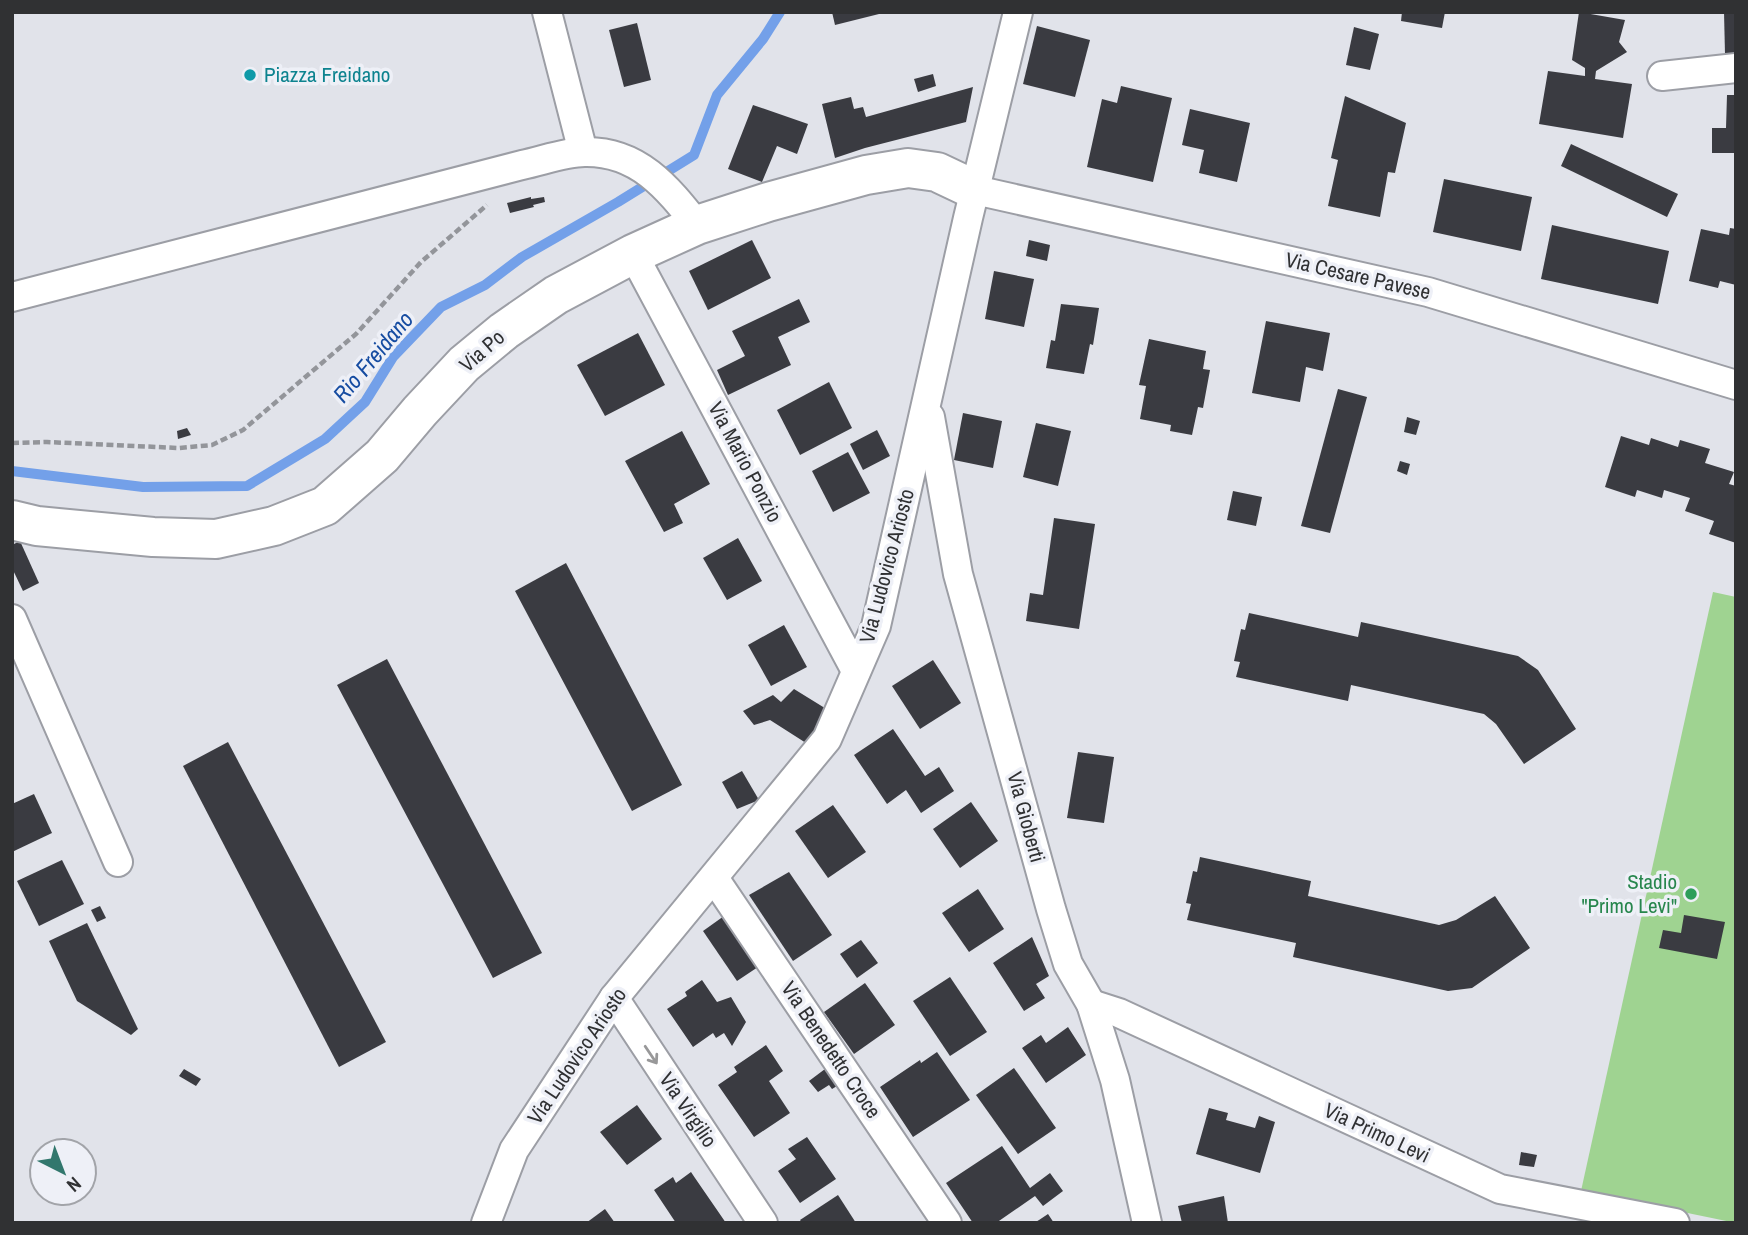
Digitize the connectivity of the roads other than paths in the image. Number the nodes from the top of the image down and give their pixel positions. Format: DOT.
graph roads {
  1 [pos="547,12"];
  2 [pos="1018,12"];
  3 [pos="1736,68"];
  4 [pos="1662,76"];
  5 [pos="583,152"];
  6 [pos="975,190"];
  7 [pos="697,225"];
  8 [pos="633,254"];
  9 [pos="12,297"];
  10 [pos="1736,385"];
  11 [pos="928,404"];
  12 [pos="12,520"];
  13 [pos="12,619"];
  14 [pos="856,671"];
  15 [pos="118,862"];
  16 [pos="714,878"];
  17 [pos="614,998"];
  18 [pos="1091,1004"];
  19 [pos="489,1221"];
  20 [pos="763,1223"];
  21 [pos="947,1223"];
  22 [pos="1147,1223"];
  23 [pos="1675,1223"];
  1 -- 5 [label="street"];
  2 -- 6 [label="street, Via Ludovico Ariosto"];
  3 -- 4 [label="street"];
  5 -- 7 [label="street"];
  5 -- 9 [label="street"];
  6 -- 7 [label="street, Via Po"];
  6 -- 10 [label="street, Via Cesare Pavese"];
  6 -- 11 [label="street, Via Ludovico Ariosto"];
  7 -- 8 [label="street, Via Po"];
  8 -- 12 [label="street, Via Po"];
  8 -- 14 [label="street, Via Mario Ponzio"];
  11 -- 14 [label="street, Via Ludovico Ariosto"];
  11 -- 18 [label="street, Via Gioberti"];
  13 -- 15 [label="street"];
  14 -- 16 [label="street, Via Ludovico Ariosto"];
  16 -- 17 [label="street, Via Ludovico Ariosto"];
  16 -- 21 [label="street, Via Benedetto Croce"];
  17 -- 19 [label="street, Via Ludovico Ariosto"];
  17 -- 20 [label="street, Via Virgilio, one-way"];
  18 -- 22 [label="street, Via Gioberti"];
  18 -- 23 [label="street, Via Primo Levi"];
}
